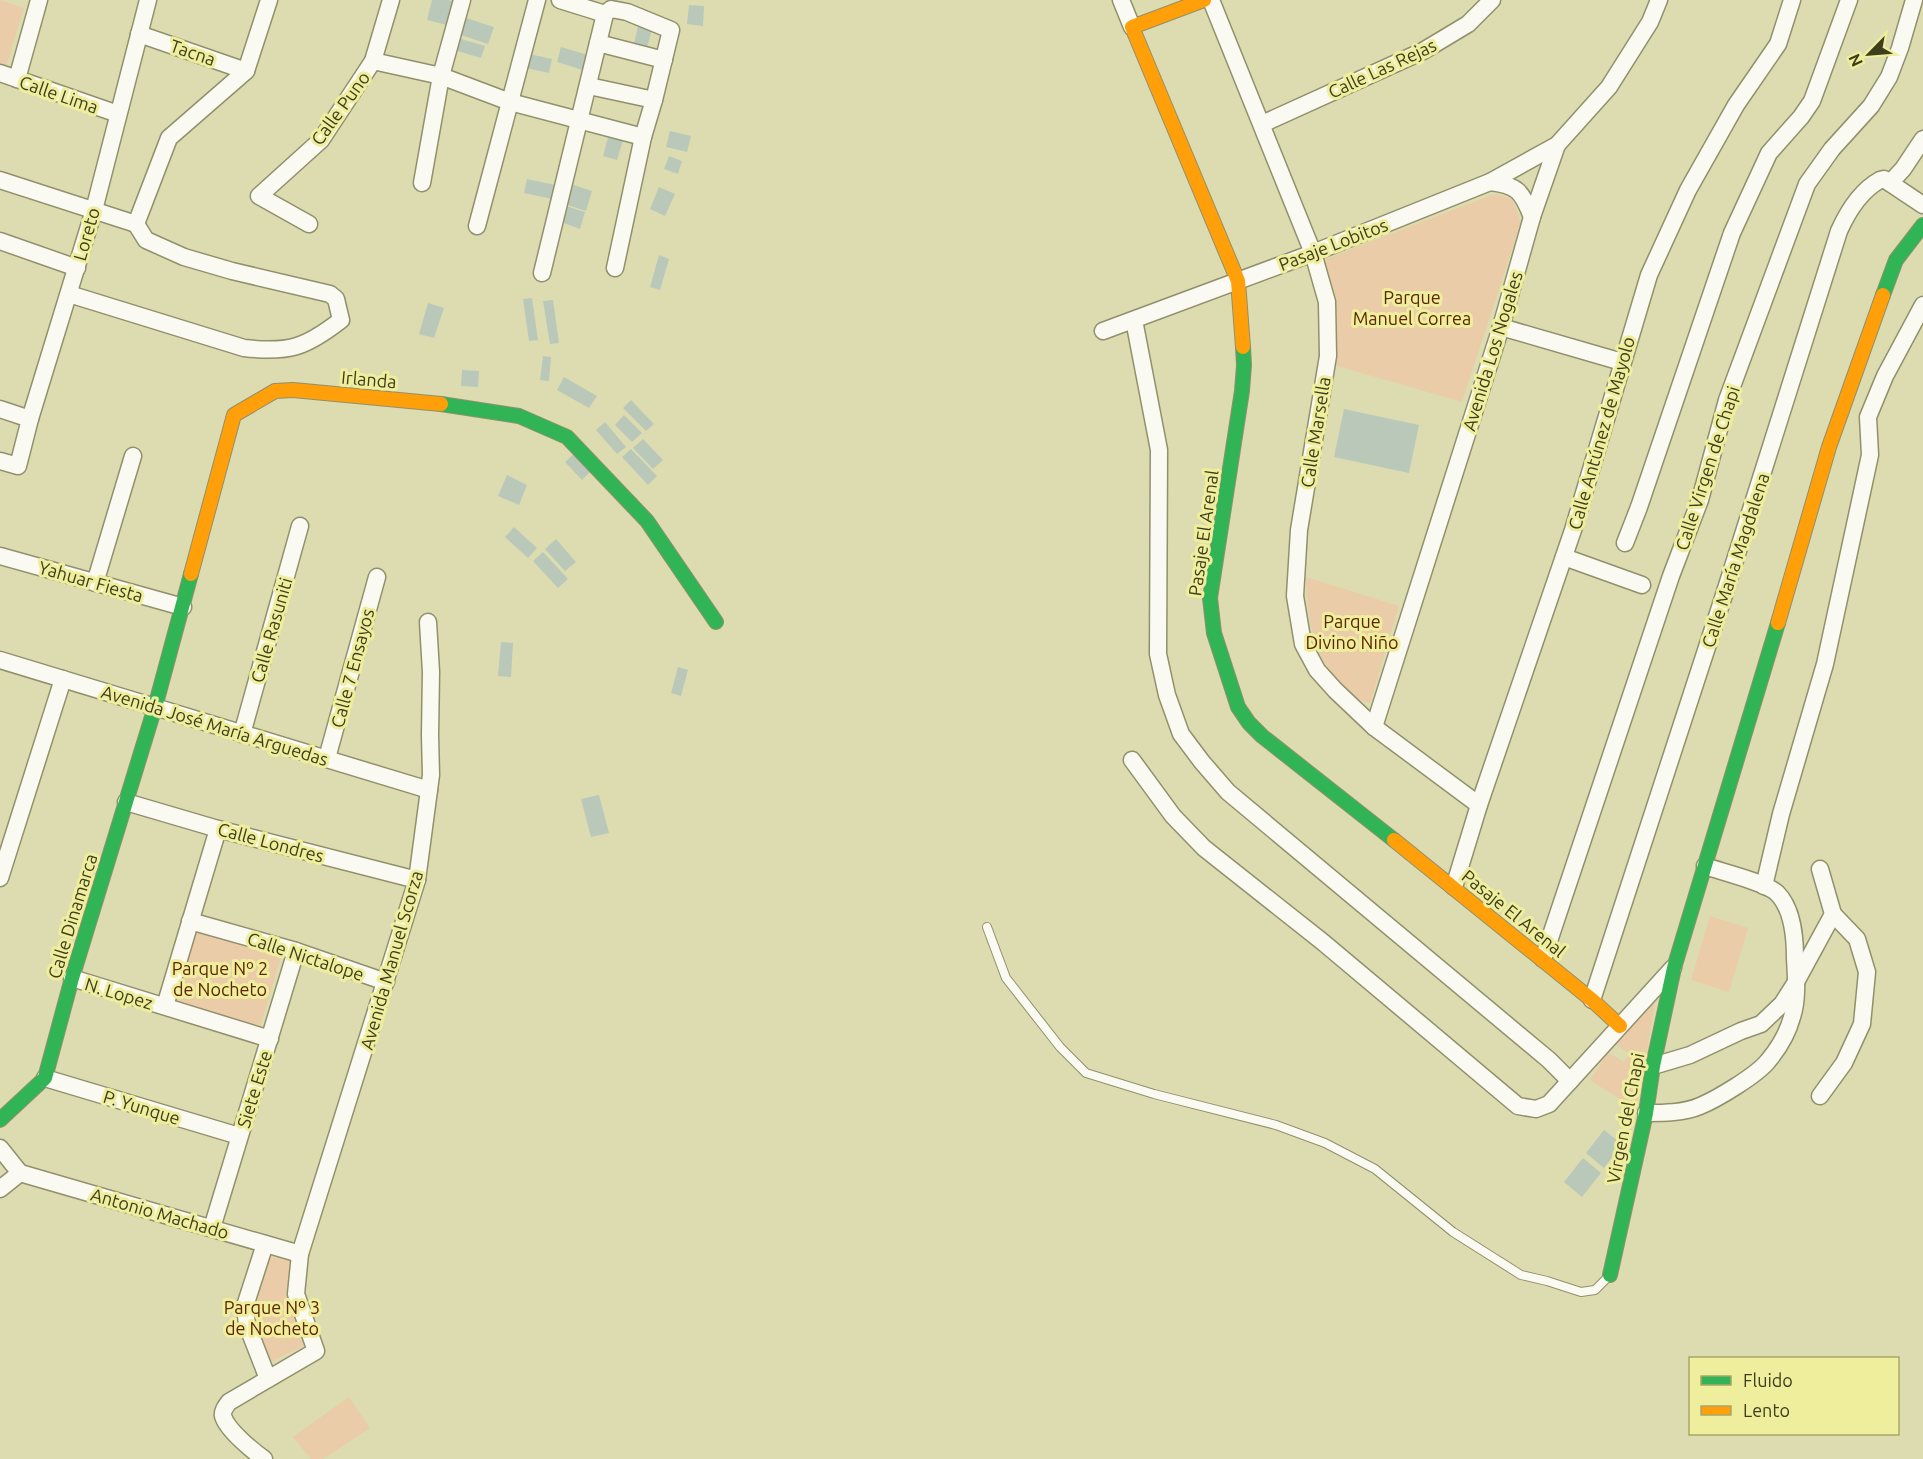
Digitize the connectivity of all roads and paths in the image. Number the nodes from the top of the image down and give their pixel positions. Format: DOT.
graph roads {
  1 [pos="148,0"];
  2 [pos="269,0"];
  3 [pos="391,0"];
  4 [pos="462,0"];
  5 [pos="537,0"];
  6 [pos="560,0"];
  7 [pos="1121,0"];
  8 [pos="1204,0"];
  9 [pos="1211,0"];
  10 [pos="1492,0"];
  11 [pos="1659,0"];
  12 [pos="1792,0"];
  13 [pos="1849,0"];
  14 [pos="1914,0"];
  15 [pos="37,1"];
  16 [pos="605,14"];
  17 [pos="1132,27"];
  18 [pos="139,34"];
  19 [pos="598,43"];
  20 [pos="664,60"];
  21 [pos="373,61"];
  22 [pos="246,71"];
  23 [pos="0,73"];
  24 [pos="441,76"];
  25 [pos="17,79"];
  26 [pos="589,86"];
  27 [pos="654,100"];
  28 [pos="510,102"];
  29 [pos="118,114"];
  30 [pos="579,119"];
  31 [pos="1262,124"];
  32 [pos="643,137"];
  33 [pos="1923,140"];
  34 [pos="1557,145"];
  35 [pos="0,180"];
  36 [pos="1490,182"];
  37 [pos="422,183"];
  38 [pos="1890,183"];
  39 [pos="1923,205"];
  40 [pos="94,210"];
  41 [pos="1532,217"];
  42 [pos="136,224"];
  43 [pos="309,224"];
  44 [pos="1923,225"];
  45 [pos="477,226"];
  46 [pos="0,241"];
  47 [pos="1313,253"];
  48 [pos="76,268"];
  49 [pos="615,268"];
  50 [pos="542,273"];
  51 [pos="1238,281"];
  52 [pos="69,294"];
  53 [pos="1923,305"];
  54 [pos="1134,320"];
  55 [pos="1501,327"];
  56 [pos="1103,331"];
  57 [pos="1622,362"];
  58 [pos="0,409"];
  59 [pos="30,419"];
  60 [pos="133,456"];
  61 [pos="0,461"];
  62 [pos="300,526"];
  63 [pos="1625,543"];
  64 [pos="0,556"];
  65 [pos="1564,557"];
  66 [pos="377,577"];
  67 [pos="95,583"];
  68 [pos="1642,585"];
  69 [pos="183,607"];
  70 [pos="428,622"];
  71 [pos="716,622"];
  72 [pos="0,660"];
  73 [pos="63,679"];
  74 [pos="155,708"];
  75 [pos="1374,727"];
  76 [pos="242,734"];
  77 [pos="327,758"];
  78 [pos="1132,760"];
  79 [pos="429,790"];
  80 [pos="126,802"];
  81 [pos="1479,805"];
  82 [pos="218,829"];
  83 [pos="1705,866"];
  84 [pos="1820,869"];
  85 [pos="0,878"];
  86 [pos="417,880"];
  87 [pos="1764,886"];
  88 [pos="1454,887"];
  89 [pos="1833,914"];
  90 [pos="190,921"];
  91 [pos="987,927"];
  92 [pos="296,951"];
  93 [pos="1543,959"];
  94 [pos="1674,968"];
  95 [pos="72,978"];
  96 [pos="386,982"];
  97 [pos="1796,982"];
  98 [pos="1592,1000"];
  99 [pos="165,1006"];
  100 [pos="1620,1026"];
  101 [pos="270,1039"];
  102 [pos="1653,1066"];
  103 [pos="45,1078"];
  104 [pos="1570,1081"];
  105 [pos="1820,1096"];
  106 [pos="1646,1113"];
  107 [pos="0,1120"];
  108 [pos="239,1136"];
  109 [pos="0,1148"];
  110 [pos="20,1173"];
  111 [pos="0,1189"];
  112 [pos="212,1228"];
  113 [pos="265,1244"];
  114 [pos="300,1254"];
  115 [pos="1610,1275"];
  116 [pos="268,1379"];
  117 [pos="264,1459"];
  1 -- 18 [label="street, Loreto"];
  2 -- 22 [label="street"];
  3 -- 21 [label="street, Calle Puno"];
  4 -- 24 [label="street"];
  5 -- 28 [label="street"];
  6 -- 16 [label="street"];
  7 -- 17 [label="street"];
  8 -- 17 [label="street"];
  9 -- 31 [label="street, Calle Marsella"];
  10 -- 31 [label="street, Calle Las Rejas"];
  11 -- 34 [label="street, Avenida Los Nogales"];
  12 -- 57 [label="street, Calle Antúnez de Mayolo"];
  13 -- 63 [label="street"];
  14 -- 93 [label="street, Calle Virgen de Chapi"];
  15 -- 25 [label="street"];
  16 -- 19 [label="street"];
  16 -- 20 [label="street"];
  17 -- 51 [label="street, Pasaje El Arenal"];
  18 -- 22 [label="street, Tacna"];
  18 -- 29 [label="street, Loreto"];
  19 -- 20 [label="street"];
  19 -- 26 [label="street"];
  20 -- 27 [label="street"];
  21 -- 24 [label="street"];
  21 -- 43 [label="street, Calle Puno"];
  22 -- 42 [label="street"];
  23 -- 25 [label="street, Calle Lima"];
  24 -- 28 [label="street"];
  24 -- 37 [label="street"];
  25 -- 29 [label="street, Calle Lima"];
  26 -- 27 [label="street"];
  26 -- 30 [label="street"];
  27 -- 32 [label="street"];
  28 -- 30 [label="street"];
  28 -- 45 [label="street"];
  29 -- 40 [label="street, Loreto"];
  30 -- 32 [label="street"];
  30 -- 50 [label="street"];
  31 -- 47 [label="street, Calle Marsella"];
  32 -- 49 [label="street"];
  33 -- 38 [label="street"];
  34 -- 36 [label="street, Pasaje Lobitos"];
  34 -- 41 [label="street, Avenida Los Nogales"];
  35 -- 40 [label="street"];
  36 -- 41 [label="street"];
  36 -- 47 [label="street, Pasaje Lobitos"];
  38 -- 39 [label="street"];
  38 -- 98 [label="street, Calle María Magdalena"];
  40 -- 42 [label="street"];
  40 -- 48 [label="street, Loreto"];
  41 -- 55 [label="street, Avenida Los Nogales"];
  42 -- 52 [label="street"];
  44 -- 83 [label="street, Virgen del Chapi"];
  46 -- 48 [label="street"];
  47 -- 51 [label="street, Pasaje Lobitos"];
  47 -- 75 [label="street, Calle Marsella"];
  48 -- 52 [label="street, Loreto"];
  51 -- 54 [label="street, Pasaje Lobitos"];
  51 -- 88 [label="street, Pasaje El Arenal"];
  52 -- 59 [label="street, Loreto"];
  53 -- 87 [label="street"];
  54 -- 56 [label="street, Pasaje Lobitos"];
  54 -- 104 [label="street"];
  55 -- 57 [label="street"];
  55 -- 75 [label="street, Avenida Los Nogales"];
  57 -- 65 [label="street, Calle Antúnez de Mayolo"];
  58 -- 59 [label="street"];
  59 -- 61 [label="street, Loreto"];
  60 -- 67 [label="street"];
  62 -- 76 [label="street, Calle Rasuniti"];
  64 -- 67 [label="street, Yahuar Fiesta"];
  65 -- 68 [label="street"];
  65 -- 81 [label="street, Calle Antúnez de Mayolo"];
  66 -- 77 [label="street, Calle 7 Ensayos"];
  67 -- 69 [label="street, Yahuar Fiesta"];
  69 -- 71 [label="street, Irlanda"];
  69 -- 74 [label="street, Irlanda"];
  70 -- 79 [label="street, Avenida Manuel Scorza"];
  72 -- 73 [label="street, Avenida José María Arguedas"];
  73 -- 74 [label="street, Avenida José María Arguedas"];
  73 -- 85 [label="street"];
  74 -- 76 [label="street, Avenida José María Arguedas"];
  74 -- 80 [label="street, Calle Dinamarca"];
  75 -- 81 [label="street, Calle Marsella"];
  76 -- 77 [label="street, Avenida José María Arguedas"];
  77 -- 79 [label="street, Avenida José María Arguedas"];
  78 -- 104 [label="street"];
  79 -- 86 [label="street, Avenida Manuel Scorza"];
  80 -- 82 [label="street, Calle Londres"];
  80 -- 95 [label="street, Calle Dinamarca"];
  81 -- 88 [label="street, Calle Antúnez de Mayolo"];
  82 -- 86 [label="street, Calle Londres"];
  82 -- 90 [label="street"];
  83 -- 87 [label="street"];
  83 -- 94 [label="street, Virgen del Chapi"];
  84 -- 89 [label="street"];
  86 -- 96 [label="street, Avenida Manuel Scorza"];
  87 -- 97 [label="street"];
  88 -- 93 [label="street, Pasaje El Arenal"];
  89 -- 97 [label="street"];
  89 -- 105 [label="street"];
  90 -- 92 [label="street, Calle Nictalope"];
  90 -- 99 [label="street"];
  91 -- 115 [label="lane"];
  92 -- 96 [label="street, Calle Nictalope"];
  92 -- 101 [label="street, Siete Este"];
  93 -- 98 [label="street, Pasaje El Arenal"];
  94 -- 100 [label="street"];
  94 -- 102 [label="street, Virgen del Chapi"];
  95 -- 99 [label="street, N. Lopez"];
  95 -- 103 [label="street, Calle Dinamarca"];
  96 -- 114 [label="street, Avenida Manuel Scorza"];
  97 -- 102 [label="street"];
  97 -- 106 [label="street"];
  98 -- 100 [label="street, Pasaje El Arenal"];
  99 -- 101 [label="street, N. Lopez"];
  100 -- 104 [label="street"];
  101 -- 108 [label="street, Siete Este"];
  102 -- 106 [label="street, Virgen del Chapi"];
  103 -- 107 [label="street"];
  103 -- 108 [label="street, P. Yunque"];
  106 -- 115 [label="street, Virgen del Chapi"];
  108 -- 112 [label="street, Siete Este"];
  109 -- 110 [label="street"];
  110 -- 111 [label="street"];
  110 -- 112 [label="street, Antonio Machado"];
  112 -- 113 [label="street, Antonio Machado"];
  113 -- 114 [label="street, Antonio Machado"];
  113 -- 116 [label="street"];
  114 -- 116 [label="street, Avenida Manuel Scorza"];
  116 -- 117 [label="street"];
}
